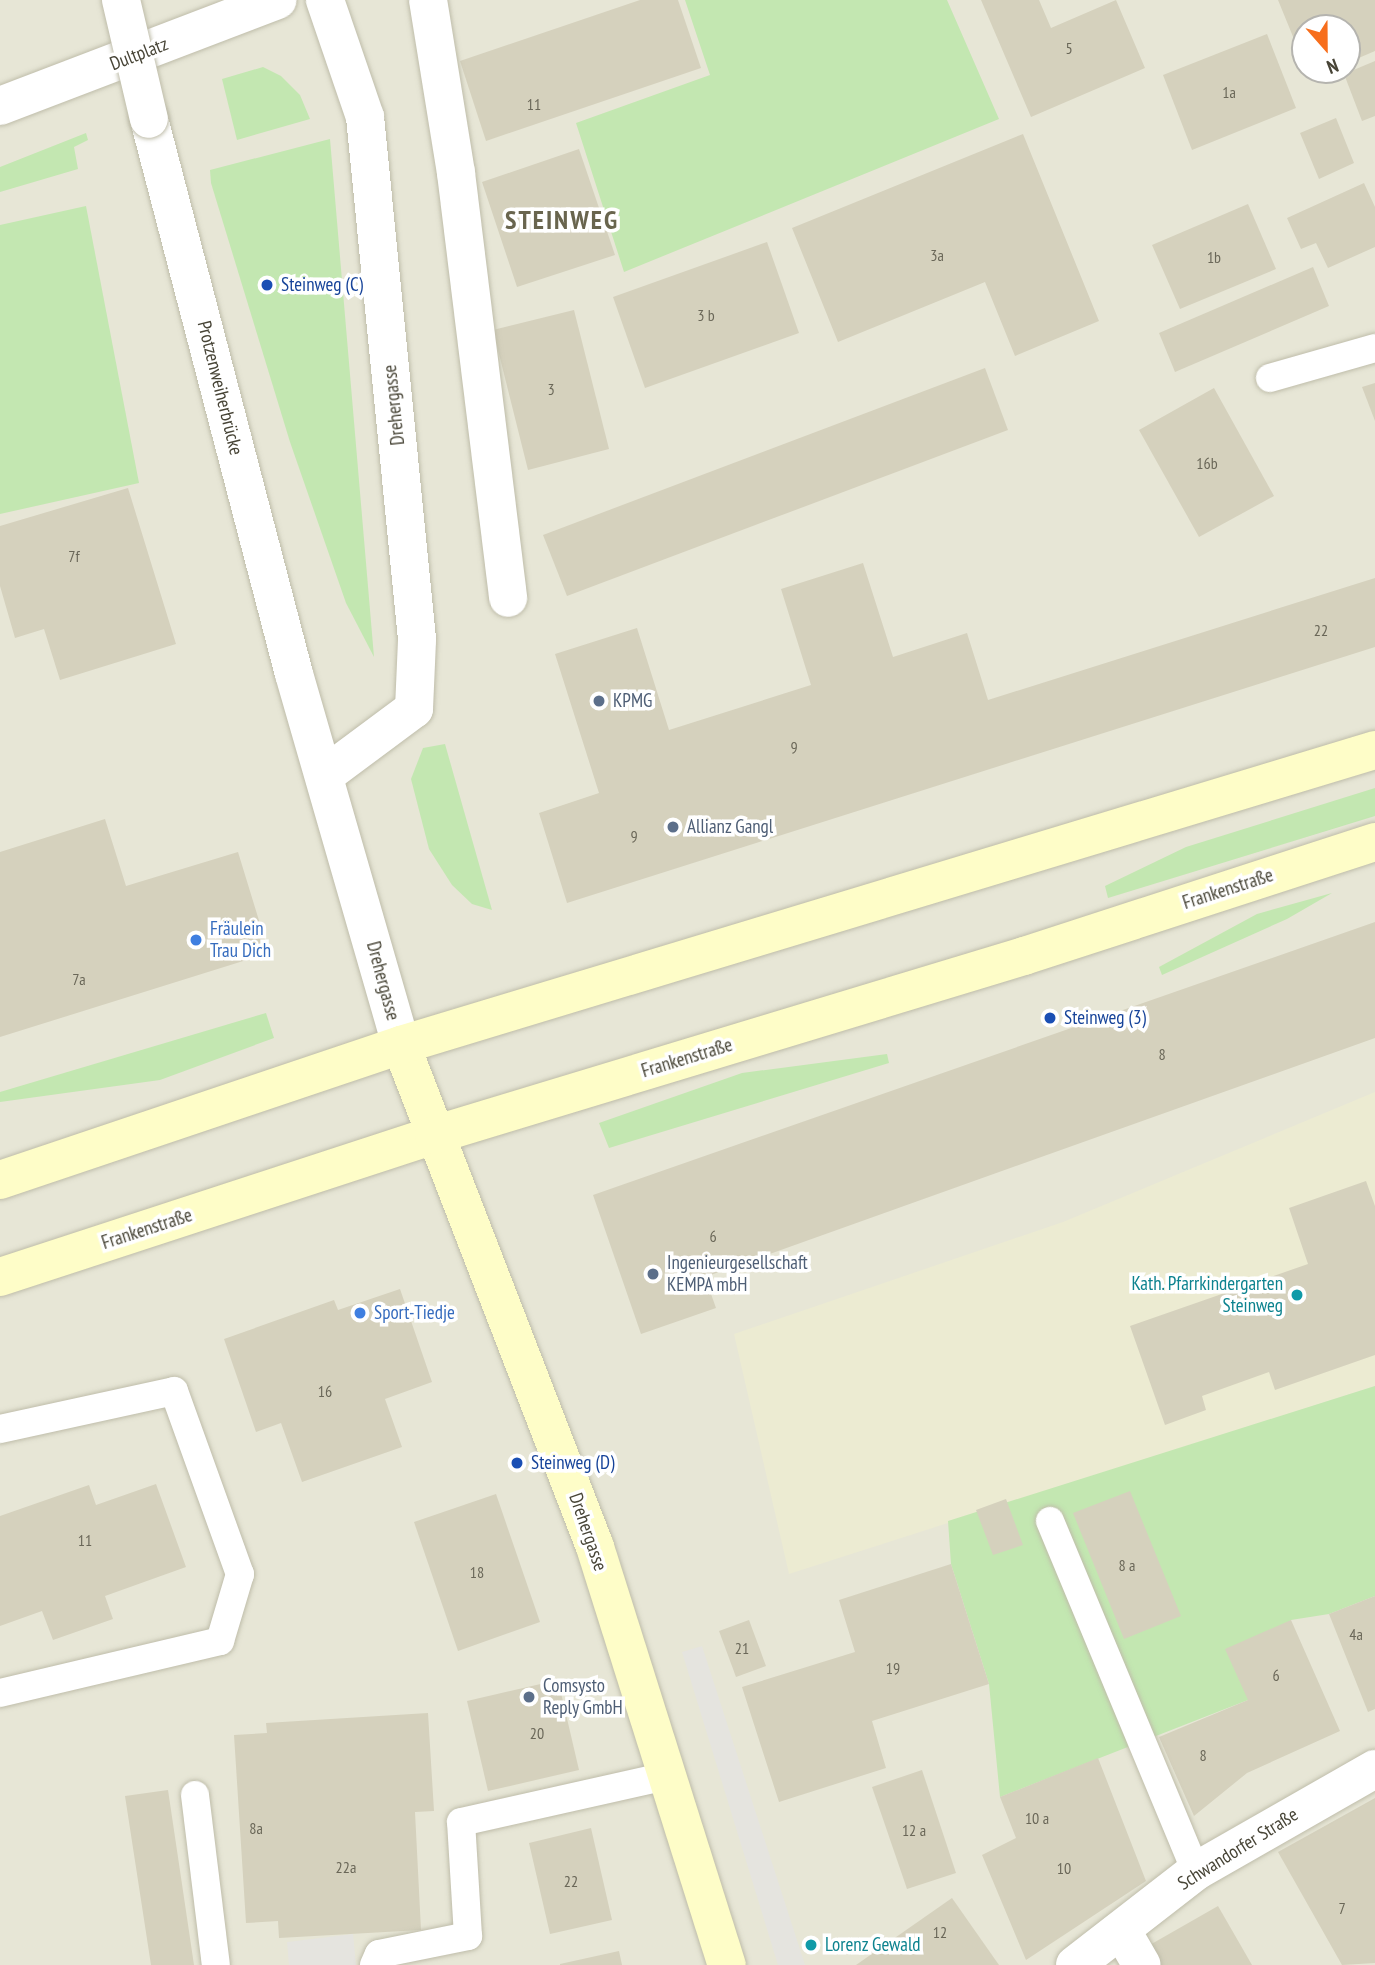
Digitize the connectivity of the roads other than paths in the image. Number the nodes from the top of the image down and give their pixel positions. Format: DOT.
graph roads {
  1 [pos="121,0"];
  2 [pos="277,0"];
  3 [pos="325,0"];
  4 [pos="428,0"];
  5 [pos="0,106"];
  6 [pos="1375,348"];
  7 [pos="1270,378"];
  8 [pos="508,598"];
  9 [pos="1375,750"];
  10 [pos="325,775"];
  11 [pos="1375,842"];
  12 [pos="401,1045"];
  13 [pos="434,1135"];
  14 [pos="0,1180"];
  15 [pos="0,1277"];
  16 [pos="0,1429"];
  17 [pos="1050,1521"];
  18 [pos="0,1693"];
  19 [pos="1375,1769"];
  20 [pos="667,1776"];
  21 [pos="195,1795"];
  22 [pos="1196,1871"];
  23 [pos="1122,1931"];
  24 [pos="216,1965"];
  25 [pos="374,1965"];
  26 [pos="727,1965"];
  27 [pos="1075,1965"];
  28 [pos="1142,1965"];
  1 -- 10 [label="street, Protzenweiherbrücke, bridge"];
  2 -- 5 [label="street, Dultplatz"];
  3 -- 10 [label="street, Drehergasse"];
  4 -- 8 [label="street"];
  6 -- 7 [label="lane"];
  9 -- 12 [label="main road"];
  10 -- 12 [label="street, Drehergasse"];
  11 -- 13 [label="main road, Frankenstraße"];
  12 -- 13 [label="main road, Drehergasse"];
  12 -- 14 [label="main road"];
  13 -- 15 [label="main road, Frankenstraße"];
  13 -- 20 [label="main road, Drehergasse"];
  16 -- 18 [label="lane"];
  17 -- 22 [label="lane"];
  19 -- 22 [label="street, Schwandorfer Straße"];
  20 -- 25 [label="lane"];
  20 -- 26 [label="main road, Drehergasse"];
  21 -- 24 [label="lane"];
  22 -- 23 [label="street, Schwandorfer Straße"];
  23 -- 27 [label="street, Schwandorfer Straße"];
  23 -- 28 [label="street"];
}
